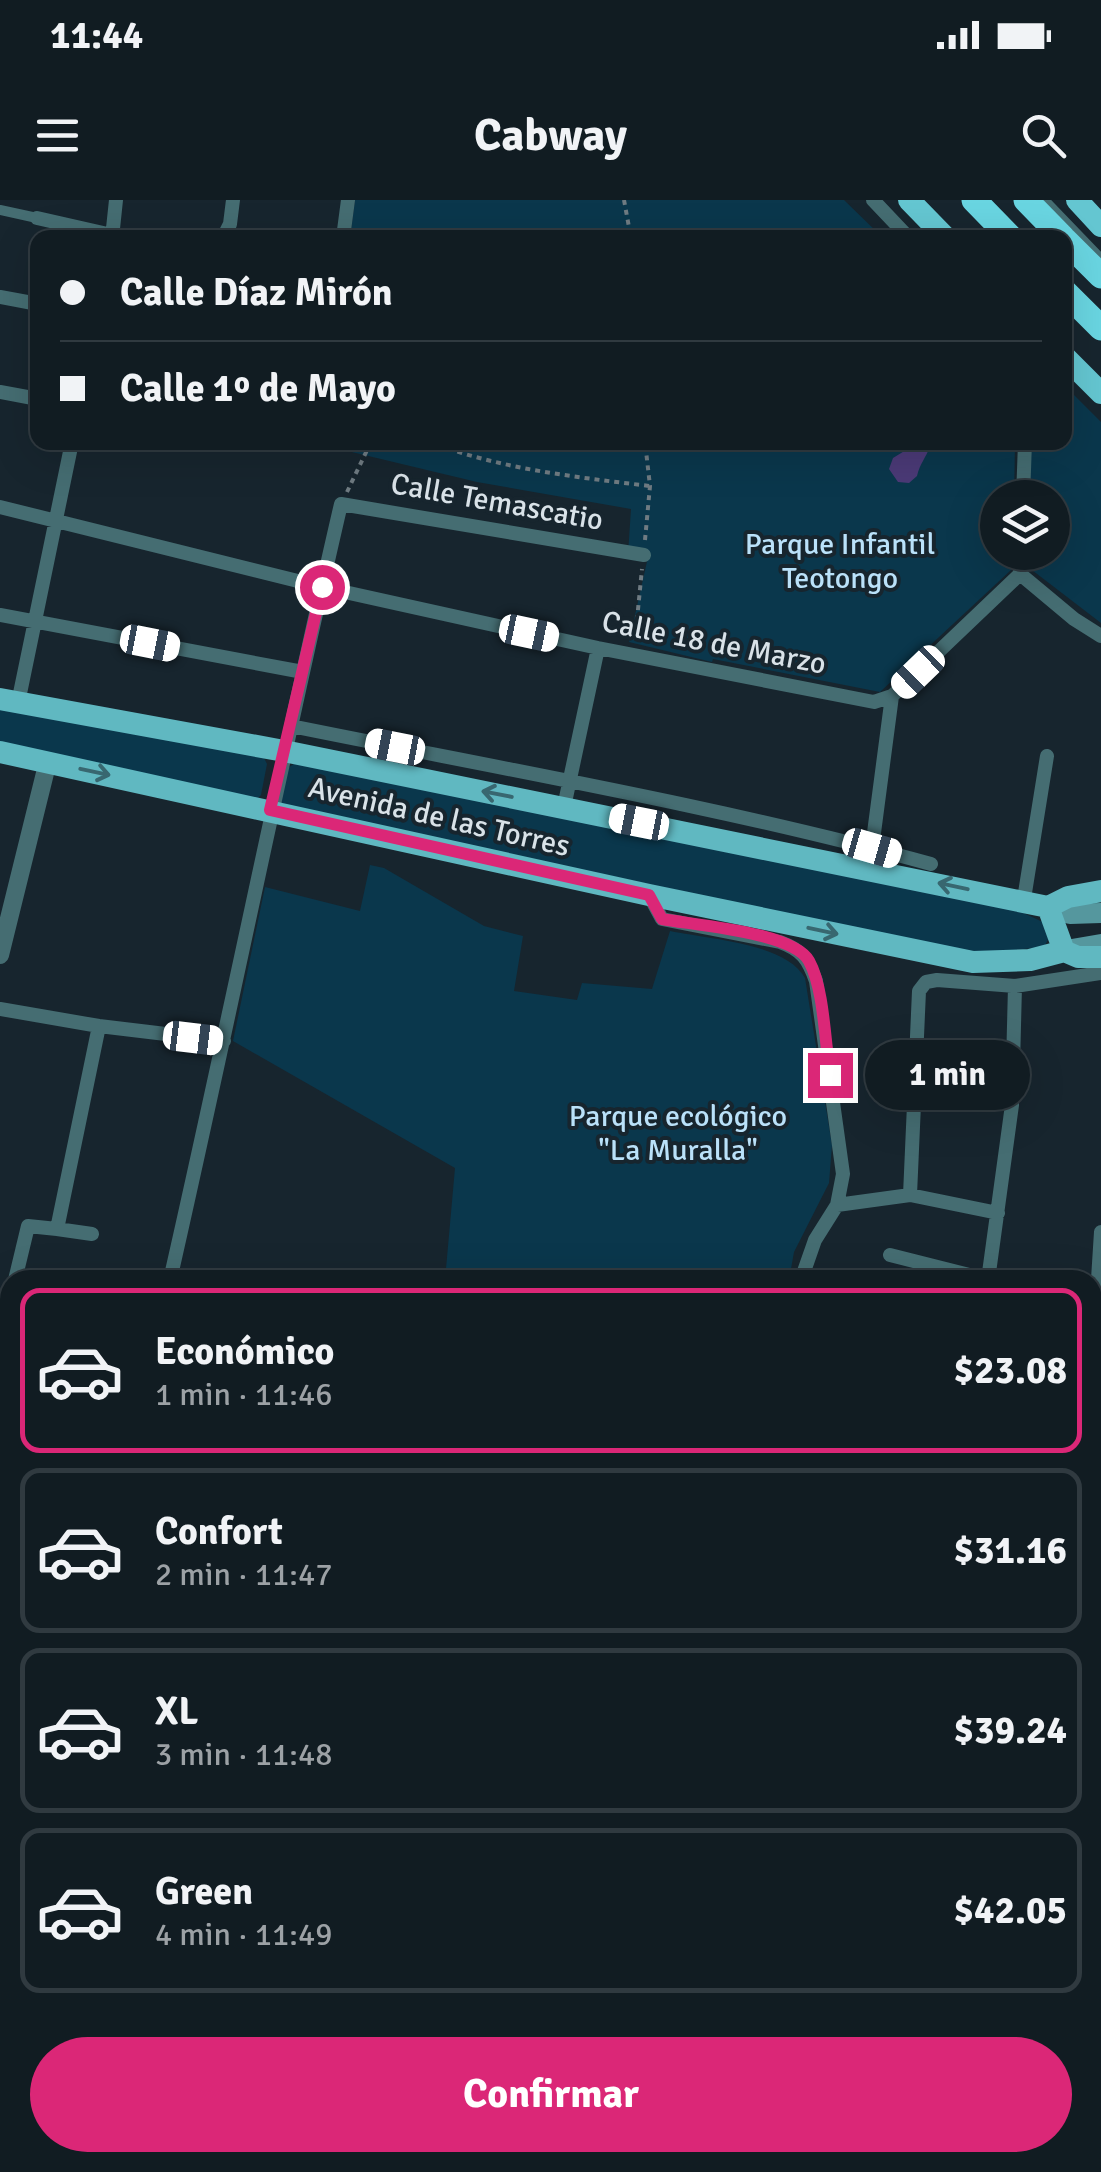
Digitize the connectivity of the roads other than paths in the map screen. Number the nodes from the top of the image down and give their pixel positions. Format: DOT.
graph roads {
  1 [pos="116,200"];
  2 [pos="233,200"];
  3 [pos="348,200"];
  4 [pos="872,200"];
  5 [pos="974,200"];
  6 [pos="1026,200"];
  7 [pos="1047,200"];
  8 [pos="1076,207"];
  9 [pos="0,210"];
  10 [pos="37,218"];
  11 [pos="906,220"];
  12 [pos="1101,226"];
  13 [pos="87,230"];
  14 [pos="113,230"];
  15 [pos="227,230"];
  16 [pos="344,230"];
  17 [pos="1003,230"];
  18 [pos="1055,230"];
  19 [pos="1101,240"];
  20 [pos="1072,247"];
  21 [pos="1101,256"];
  22 [pos="1101,276"];
  23 [pos="0,298"];
  24 [pos="1072,299"];
  25 [pos="30,303"];
  26 [pos="1101,328"];
  27 [pos="1072,364"];
  28 [pos="0,392"];
  29 [pos="1101,393"];
  30 [pos="30,397"];
  31 [pos="70,450"];
  32 [pos="1025,450"];
  33 [pos="1024,480"];
  34 [pos="0,508"];
  35 [pos="57,520"];
  36 [pos="644,555"];
  37 [pos="1020,570"];
  38 [pos="1020,574"];
  39 [pos="322,587"];
  40 [pos="0,615"];
  41 [pos="35,621"];
  42 [pos="1101,636"];
  43 [pos="598,648"];
  44 [pos="303,672"];
  45 [pos="892,696"];
  46 [pos="9,701"];
  47 [pos="290,726"];
  48 [pos="284,751"];
  49 [pos="0,752"];
  50 [pos="1047,756"];
  51 [pos="48,761"];
  52 [pos="568,782"];
  53 [pos="564,807"];
  54 [pos="270,810"];
  55 [pos="872,848"];
  56 [pos="931,864"];
  57 [pos="1101,891"];
  58 [pos="649,895"];
  59 [pos="1024,899"];
  60 [pos="1048,906"];
  61 [pos="1101,913"];
  62 [pos="1101,944"];
  63 [pos="1064,951"];
  64 [pos="0,955"];
  65 [pos="1101,957"];
  66 [pos="1101,973"];
  67 [pos="1015,986"];
  68 [pos="0,1009"];
  69 [pos="99,1026"];
  70 [pos="224,1042"];
  71 [pos="910,1195"];
  72 [pos="836,1204"];
  73 [pos="998,1213"];
  74 [pos="57,1229"];
  75 [pos="1101,1232"];
  76 [pos="92,1234"];
  77 [pos="1100,1248"];
  78 [pos="890,1255"];
  79 [pos="18,1270"];
  80 [pos="172,1270"];
  81 [pos="804,1270"];
  82 [pos="949,1270"];
  83 [pos="989,1270"];
  1 -- 14 [label="street"];
  2 -- 15 [label="street"];
  3 -- 16 [label="street"];
  4 -- 11 [label="street"];
  5 -- 17 [label="highway"];
  6 -- 18 [label="highway"];
  7 -- 21 [label="lane"];
  8 -- 12 [label="highway"];
  8 -- 19 [label="lane"];
  9 -- 10 [label="street"];
  10 -- 13 [label="street"];
  20 -- 22 [label="highway"];
  23 -- 25 [label="street"];
  24 -- 26 [label="highway"];
  27 -- 29 [label="highway"];
  28 -- 30 [label="street"];
  31 -- 35 [label="street"];
  32 -- 33 [label="street"];
  34 -- 35 [label="street, Calle 18 de Marzo"];
  35 -- 39 [label="street, Calle 18 de Marzo"];
  35 -- 41 [label="street"];
  36 -- 39 [label="street, Calle Temascatio"];
  37 -- 38 [label="street"];
  38 -- 42 [label="street"];
  38 -- 45 [label="street"];
  39 -- 43 [label="street, Calle 18 de Marzo"];
  39 -- 44 [label="street"];
  40 -- 41 [label="street"];
  41 -- 44 [label="street"];
  41 -- 46 [label="street"];
  43 -- 45 [label="street, Calle 18 de Marzo"];
  43 -- 52 [label="street"];
  44 -- 47 [label="street"];
  45 -- 55 [label="street"];
  46 -- 48 [label="main road, Avenida de las Torres"];
  47 -- 48 [label="street"];
  47 -- 52 [label="street"];
  53 -- 48 [label="main road, Avenida de las Torres, one-way"];
  48 -- 54 [label="street"];
  49 -- 51 [label="main road, Avenida de las Torres"];
  50 -- 59 [label="street"];
  51 -- 54 [label="main road, Avenida de las Torres, one-way"];
  51 -- 64 [label="street"];
  52 -- 53 [label="street"];
  52 -- 55 [label="street"];
  59 -- 53 [label="main road, Avenida de las Torres, one-way"];
  54 -- 58 [label="main road, Avenida de las Torres"];
  54 -- 70 [label="street"];
  55 -- 56 [label="street"];
  57 -- 60 [label="main road"];
  58 -- 63 [label="main road, Avenida de las Torres, one-way"];
  58 -- 72 [label="street"];
  59 -- 60 [label="main road, Avenida de las Torres"];
  60 -- 61 [label="main road, Avenida de las Torres"];
  60 -- 63 [label="main road"];
  62 -- 63 [label="main road, Avenida de las Torres"];
  63 -- 65 [label="main road"];
  66 -- 67 [label="street"];
  67 -- 71 [label="street"];
  67 -- 73 [label="street"];
  68 -- 69 [label="street"];
  69 -- 70 [label="street"];
  69 -- 74 [label="street"];
  70 -- 80 [label="street"];
  71 -- 72 [label="street"];
  71 -- 73 [label="street"];
  72 -- 81 [label="street"];
  73 -- 83 [label="street"];
  74 -- 76 [label="street"];
  74 -- 79 [label="street"];
  75 -- 77 [label="street"];
  78 -- 82 [label="street"];
}
